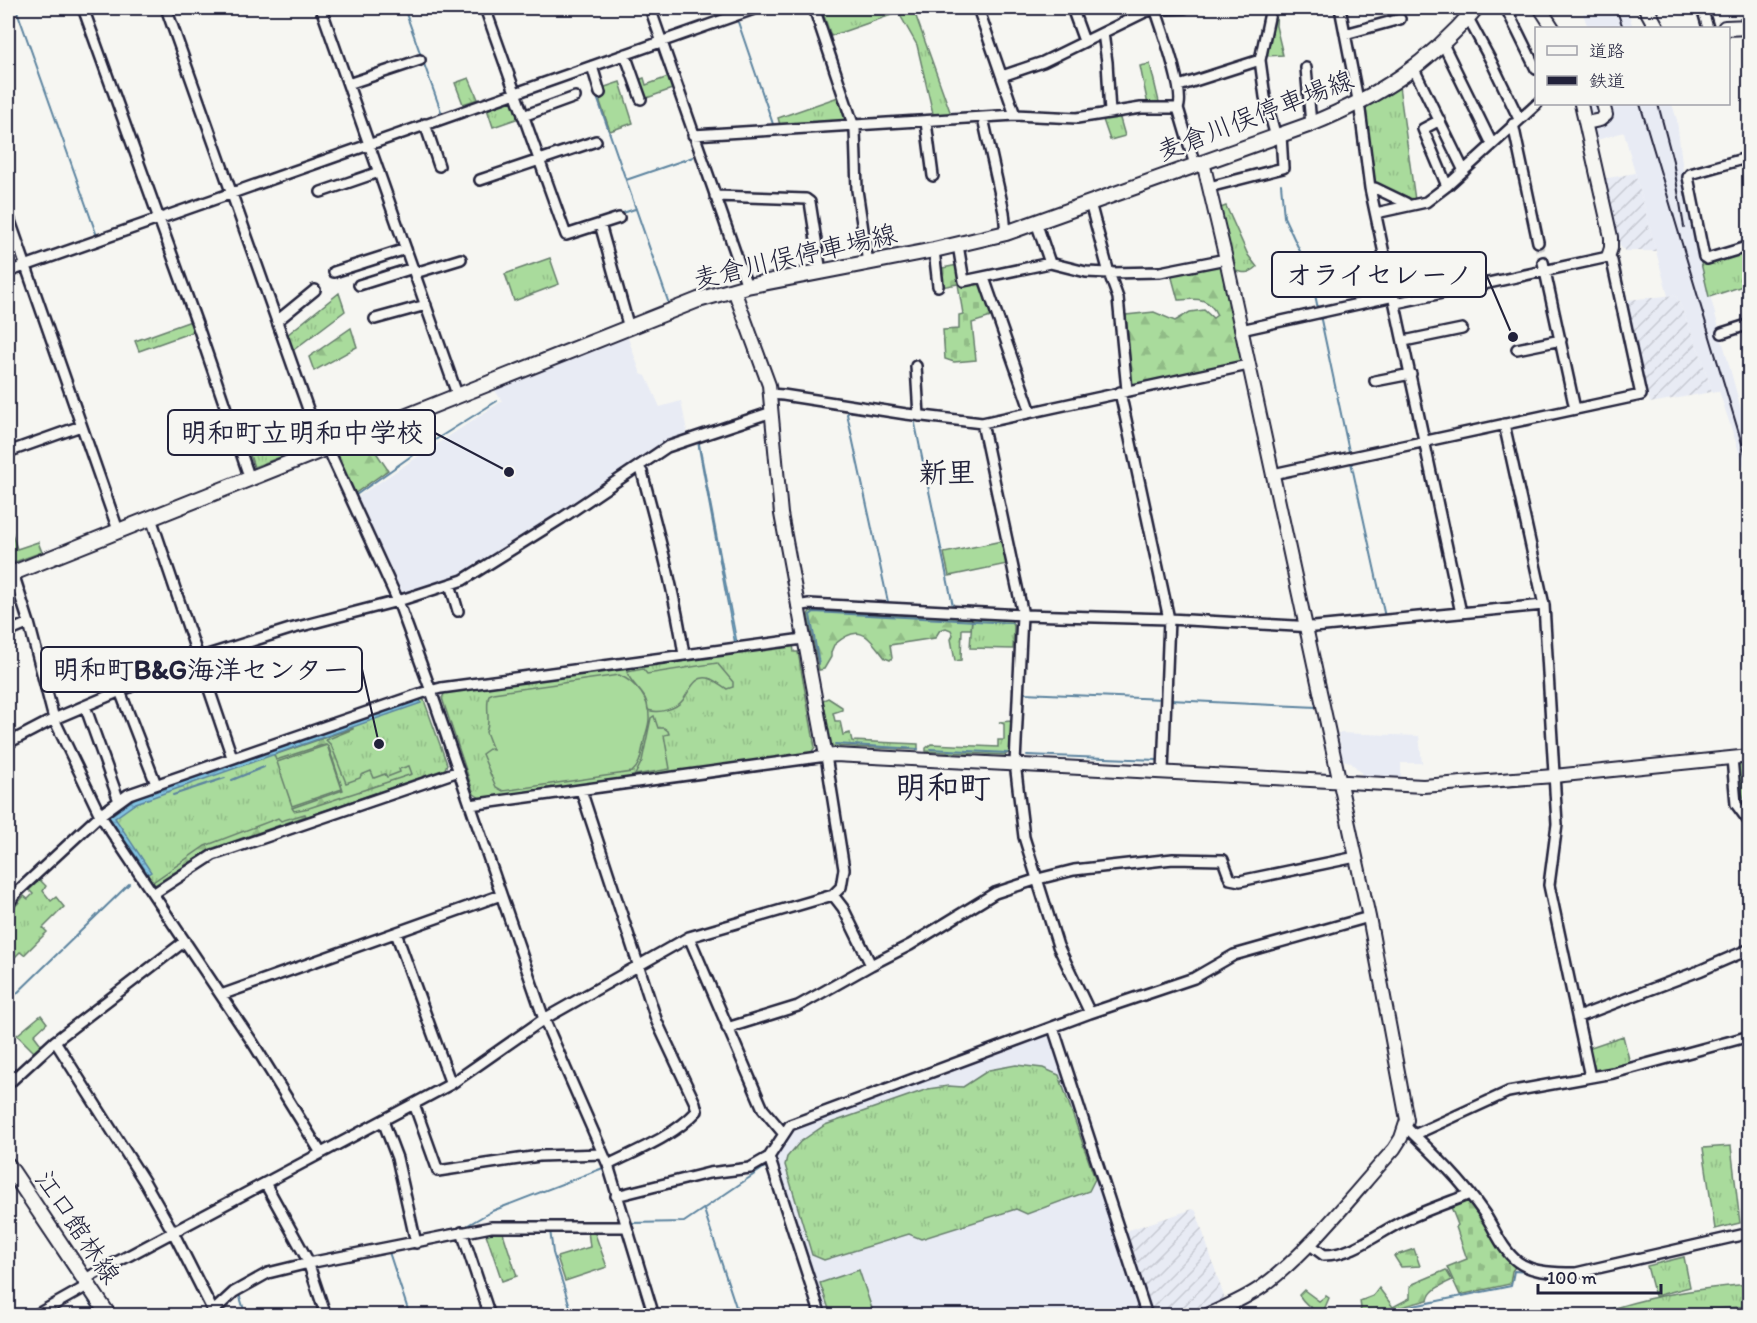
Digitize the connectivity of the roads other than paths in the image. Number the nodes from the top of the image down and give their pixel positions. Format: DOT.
graph roads {
  1 [pos="83,8"];
  2 [pos="166,8"];
  3 [pos="321,8"];
  4 [pos="485,8"];
  5 [pos="650,8"];
  6 [pos="757,8"];
  7 [pos="814,8"];
  8 [pos="978,8"];
  9 [pos="1071,8"];
  10 [pos="1156,8"];
  11 [pos="1185,8"];
  12 [pos="1271,8"];
  13 [pos="1340,8"];
  14 [pos="1506,8"];
  15 [pos="1540,8"];
  16 [pos="1646,8"];
  17 [pos="1702,8"];
  18 [pos="1472,13"];
  19 [pos="1401,19"];
  20 [pos="1552,27"];
  21 [pos="1656,27"];
  22 [pos="1708,27"];
  23 [pos="1749,27"];
  24 [pos="1730,28"];
  25 [pos="1103,33"];
  26 [pos="1345,34"];
  27 [pos="1084,41"];
  28 [pos="662,42"];
  29 [pos="1443,44"];
  30 [pos="625,54"];
  31 [pos="420,60"];
  32 [pos="1260,60"];
  33 [pos="592,66"];
  34 [pos="1535,67"];
  35 [pos="1306,68"];
  36 [pos="1414,69"];
  37 [pos="1002,76"];
  38 [pos="348,84"];
  39 [pos="1179,86"];
  40 [pos="515,93"];
  41 [pos="600,93"];
  42 [pos="575,98"];
  43 [pos="641,99"];
  44 [pos="1359,103"];
  45 [pos="1536,105"];
  46 [pos="1581,105"];
  47 [pos="1603,105"];
  48 [pos="1178,108"];
  49 [pos="1110,112"];
  50 [pos="1015,115"];
  51 [pos="524,116"];
  52 [pos="983,118"];
  53 [pos="1440,120"];
  54 [pos="1516,121"];
  55 [pos="926,122"];
  56 [pos="1586,123"];
  57 [pos="425,124"];
  58 [pos="1311,124"];
  59 [pos="854,126"];
  60 [pos="693,135"];
  61 [pos="1279,136"];
  62 [pos="596,141"];
  63 [pos="369,144"];
  64 [pos="1492,144"];
  65 [pos="1749,157"];
  66 [pos="539,160"];
  67 [pos="1199,164"];
  68 [pos="440,166"];
  69 [pos="379,171"];
  70 [pos="1464,171"];
  71 [pos="933,176"];
  72 [pos="480,180"];
  73 [pos="1447,186"];
  74 [pos="1209,187"];
  75 [pos="1370,189"];
  76 [pos="321,192"];
  77 [pos="231,193"];
  78 [pos="715,196"];
  79 [pos="1090,203"];
  80 [pos="1407,206"];
  81 [pos="1376,213"];
  82 [pos="8,215"];
  83 [pos="619,218"];
  84 [pos="160,219"];
  85 [pos="1036,222"];
  86 [pos="600,224"];
  87 [pos="1006,232"];
  88 [pos="1538,242"];
  89 [pos="958,245"];
  90 [pos="1749,246"];
  91 [pos="406,249"];
  92 [pos="934,250"];
  93 [pos="1608,257"];
  94 [pos="461,259"];
  95 [pos="1226,259"];
  96 [pos="868,263"];
  97 [pos="1050,263"];
  98 [pos="25,266"];
  99 [pos="1544,267"];
  100 [pos="414,270"];
  101 [pos="8,272"];
  102 [pos="334,272"];
  103 [pos="820,272"];
  104 [pos="1108,273"];
  105 [pos="984,278"];
  106 [pos="358,285"];
  107 [pos="938,286"];
  108 [pos="741,288"];
  109 [pos="315,290"];
  110 [pos="1395,299"];
  111 [pos="426,305"];
  112 [pos="375,319"];
  113 [pos="276,321"];
  114 [pos="1749,324"];
  115 [pos="628,328"];
  116 [pos="1462,329"];
  117 [pos="1241,330"];
  118 [pos="1722,333"];
  119 [pos="1561,340"];
  120 [pos="1404,341"];
  121 [pos="1517,349"];
  122 [pos="1248,365"];
  123 [pos="916,366"];
  124 [pos="1411,374"];
  125 [pos="1375,381"];
  126 [pos="1124,391"];
  127 [pos="770,394"];
  128 [pos="458,397"];
  129 [pos="1575,409"];
  130 [pos="772,412"];
  131 [pos="1031,412"];
  132 [pos="413,414"];
  133 [pos="919,416"];
  134 [pos="982,423"];
  135 [pos="1504,424"];
  136 [pos="81,426"];
  137 [pos="1425,441"];
  138 [pos="427,442"];
  139 [pos="325,449"];
  140 [pos="8,452"];
  141 [pos="638,467"];
  142 [pos="1273,474"];
  143 [pos="250,479"];
  144 [pos="151,518"];
  145 [pos="118,530"];
  146 [pos="10,574"];
  147 [pos="450,584"];
  148 [pos="398,601"];
  149 [pos="1544,605"];
  150 [pos="797,606"];
  151 [pos="458,611"];
  152 [pos="1461,613"];
  153 [pos="1023,615"];
  154 [pos="1170,619"];
  155 [pos="29,623"];
  156 [pos="1306,626"];
  157 [pos="8,632"];
  158 [pos="803,639"];
  159 [pos="684,655"];
  160 [pos="198,658"];
  161 [pos="120,691"];
  162 [pos="431,691"];
  163 [pos="85,706"];
  164 [pos="54,719"];
  165 [pos="8,743"];
  166 [pos="826,756"];
  167 [pos="1749,756"];
  168 [pos="232,757"];
  169 [pos="1732,758"];
  170 [pos="1015,763"];
  171 [pos="459,771"];
  172 [pos="1163,771"];
  173 [pos="1554,776"];
  174 [pos="1340,781"];
  175 [pos="156,784"];
  176 [pos="581,789"];
  177 [pos="119,801"];
  178 [pos="470,805"];
  179 [pos="100,815"];
  180 [pos="1749,823"];
  181 [pos="1356,857"];
  182 [pos="1038,879"];
  183 [pos="153,894"];
  184 [pos="501,895"];
  185 [pos="833,895"];
  186 [pos="8,904"];
  187 [pos="1369,917"];
  188 [pos="396,933"];
  189 [pos="689,937"];
  190 [pos="185,941"];
  191 [pos="1749,950"];
  192 [pos="639,964"];
  193 [pos="871,965"];
  194 [pos="221,995"];
  195 [pos="1090,1013"];
  196 [pos="1578,1017"];
  197 [pos="544,1019"];
  198 [pos="1053,1027"];
  199 [pos="727,1028"];
  200 [pos="1749,1036"];
  201 [pos="55,1041"];
  202 [pos="1590,1077"];
  203 [pos="8,1084"];
  204 [pos="451,1084"];
  205 [pos="414,1104"];
  206 [pos="383,1121"];
  207 [pos="1410,1131"];
  208 [pos="784,1134"];
  209 [pos="321,1153"];
  210 [pos="603,1154"];
  211 [pos="770,1157"];
  212 [pos="8,1165"];
  213 [pos="608,1165"];
  214 [pos="265,1183"];
  215 [pos="1470,1194"];
  216 [pos="616,1197"];
  217 [pos="626,1227"];
  218 [pos="173,1232"];
  219 [pos="462,1232"];
  220 [pos="1749,1233"];
  221 [pos="416,1243"];
  222 [pos="1309,1244"];
  223 [pos="309,1263"];
  224 [pos="87,1282"];
  225 [pos="211,1313"];
  226 [pos="34,1316"];
  227 [pos="109,1316"];
  228 [pos="326,1316"];
  229 [pos="490,1316"];
  230 [pos="654,1316"];
  231 [pos="821,1316"];
  232 [pos="1148,1316"];
  233 [pos="1205,1316"];
  1 -- 84 [label="street"];
  2 -- 77 [label="street"];
  3 -- 38 [label="street"];
  4 -- 40 [label="street"];
  5 -- 28 [label="street"];
  6 -- 28 [label="street"];
  7 -- 59 [label="street"];
  8 -- 37 [label="street"];
  9 -- 27 [label="street"];
  10 -- 11 [label="street"];
  10 -- 25 [label="street"];
  10 -- 39 [label="street"];
  12 -- 32 [label="street"];
  13 -- 26 [label="street"];
  14 -- 34 [label="street"];
  15 -- 20 [label="street"];
  16 -- 21 [label="main road"];
  17 -- 22 [label="street"];
  18 -- 29 [label="main road, 麦倉川俣停車場線"];
  18 -- 54 [label="street"];
  19 -- 26 [label="street"];
  23 -- 24 [label="main road"];
  25 -- 27 [label="street"];
  25 -- 49 [label="street"];
  26 -- 44 [label="street"];
  27 -- 37 [label="street"];
  28 -- 30 [label="street"];
  28 -- 60 [label="street"];
  29 -- 36 [label="main road, 麦倉川俣停車場線"];
  29 -- 64 [label="street"];
  30 -- 33 [label="street"];
  30 -- 43 [label="street"];
  31 -- 38 [label="street"];
  32 -- 39 [label="street"];
  32 -- 61 [label="street"];
  33 -- 40 [label="street"];
  33 -- 41 [label="street"];
  35 -- 58 [label="street"];
  36 -- 44 [label="main road, 麦倉川俣停車場線"];
  36 -- 53 [label="street"];
  37 -- 50 [label="street"];
  38 -- 63 [label="street"];
  39 -- 48 [label="street"];
  40 -- 51 [label="street"];
  40 -- 57 [label="street"];
  42 -- 51 [label="street"];
  44 -- 58 [label="main road, 麦倉川俣停車場線"];
  44 -- 75 [label="street"];
  45 -- 54 [label="street"];
  46 -- 56 [label="street"];
  47 -- 56 [label="street"];
  48 -- 49 [label="street"];
  48 -- 67 [label="street"];
  49 -- 50 [label="street"];
  50 -- 52 [label="street"];
  51 -- 66 [label="street"];
  52 -- 55 [label="street"];
  52 -- 87 [label="street"];
  53 -- 70 [label="street"];
  53 -- 73 [label="street"];
  54 -- 64 [label="street"];
  54 -- 88 [label="street"];
  55 -- 59 [label="street"];
  55 -- 71 [label="street"];
  56 -- 93 [label="street"];
  57 -- 63 [label="street"];
  57 -- 68 [label="street"];
  58 -- 61 [label="main road, 麦倉川俣停車場線"];
  59 -- 60 [label="street"];
  59 -- 96 [label="street"];
  60 -- 78 [label="street"];
  61 -- 67 [label="main road, 麦倉川俣停車場線"];
  61 -- 74 [label="street"];
  62 -- 66 [label="street"];
  63 -- 69 [label="street"];
  63 -- 77 [label="street"];
  64 -- 70 [label="street"];
  65 -- 90 [label="street"];
  66 -- 72 [label="street"];
  66 -- 86 [label="street"];
  67 -- 74 [label="street"];
  67 -- 79 [label="main road, 麦倉川俣停車場線"];
  69 -- 76 [label="street"];
  69 -- 91 [label="street"];
  70 -- 73 [label="street"];
  73 -- 80 [label="street"];
  74 -- 95 [label="street"];
  75 -- 80 [label="street"];
  75 -- 81 [label="street"];
  77 -- 84 [label="street"];
  77 -- 113 [label="street"];
  78 -- 103 [label="street"];
  78 -- 108 [label="street"];
  79 -- 85 [label="main road, 麦倉川俣停車場線"];
  79 -- 104 [label="street"];
  80 -- 81 [label="street"];
  81 -- 110 [label="street"];
  82 -- 98 [label="street"];
  83 -- 86 [label="street"];
  84 -- 98 [label="street"];
  84 -- 143 [label="street"];
  85 -- 87 [label="main road, 麦倉川俣停車場線"];
  85 -- 97 [label="street"];
  86 -- 115 [label="street"];
  87 -- 89 [label="main road, 麦倉川俣停車場線"];
  89 -- 92 [label="main road, 麦倉川俣停車場線"];
  89 -- 105 [label="street"];
  91 -- 100 [label="street"];
  91 -- 102 [label="street"];
  92 -- 96 [label="main road, 麦倉川俣停車場線"];
  92 -- 107 [label="street"];
  93 -- 99 [label="street"];
  93 -- 129 [label="street"];
  94 -- 100 [label="street"];
  95 -- 104 [label="street"];
  95 -- 117 [label="street"];
  96 -- 103 [label="main road, 麦倉川俣停車場線"];
  97 -- 104 [label="street"];
  97 -- 105 [label="street"];
  98 -- 101 [label="street"];
  98 -- 136 [label="street"];
  99 -- 110 [label="street"];
  99 -- 119 [label="street"];
  100 -- 106 [label="street"];
  100 -- 111 [label="street"];
  103 -- 108 [label="main road, 麦倉川俣停車場線"];
  104 -- 126 [label="street"];
  105 -- 131 [label="street"];
  108 -- 115 [label="main road, 麦倉川俣停車場線"];
  108 -- 127 [label="street"];
  109 -- 113 [label="street"];
  110 -- 117 [label="street"];
  110 -- 120 [label="street"];
  111 -- 112 [label="street"];
  111 -- 128 [label="street"];
  113 -- 139 [label="street"];
  114 -- 118 [label="street"];
  115 -- 128 [label="main road, 麦倉川俣停車場線"];
  116 -- 120 [label="street"];
  117 -- 122 [label="street"];
  119 -- 121 [label="street"];
  119 -- 129 [label="street"];
  120 -- 124 [label="street"];
  122 -- 126 [label="street"];
  122 -- 142 [label="street"];
  123 -- 133 [label="street"];
  124 -- 125 [label="street"];
  124 -- 137 [label="street"];
  126 -- 131 [label="street"];
  126 -- 154 [label="street"];
  127 -- 130 [label="street"];
  127 -- 133 [label="street"];
  128 -- 132 [label="main road, 麦倉川俣停車場線"];
  129 -- 135 [label="street"];
  130 -- 141 [label="street"];
  130 -- 150 [label="street"];
  131 -- 134 [label="street"];
  132 -- 138 [label="street"];
  132 -- 139 [label="main road, 麦倉川俣停車場線"];
  133 -- 134 [label="street"];
  134 -- 153 [label="street"];
  135 -- 137 [label="street"];
  135 -- 149 [label="street"];
  136 -- 140 [label="street"];
  136 -- 145 [label="street"];
  137 -- 142 [label="street"];
  137 -- 152 [label="street"];
  139 -- 143 [label="main road, 麦倉川俣停車場線"];
  139 -- 148 [label="street"];
  141 -- 147 [label="street"];
  141 -- 159 [label="street"];
  142 -- 156 [label="street"];
  143 -- 144 [label="main road, 麦倉川俣停車場線"];
  144 -- 145 [label="main road, 麦倉川俣停車場線"];
  144 -- 160 [label="street"];
  145 -- 146 [label="main road, 麦倉川俣停車場線"];
  146 -- 155 [label="street"];
  147 -- 148 [label="street"];
  147 -- 151 [label="street"];
  148 -- 160 [label="street"];
  148 -- 162 [label="street"];
  149 -- 152 [label="street"];
  149 -- 173 [label="street"];
  150 -- 153 [label="street"];
  150 -- 158 [label="street"];
  152 -- 156 [label="street"];
  153 -- 154 [label="street"];
  153 -- 170 [label="street"];
  154 -- 156 [label="street"];
  154 -- 172 [label="street"];
  155 -- 157 [label="street"];
  155 -- 164 [label="street"];
  156 -- 174 [label="street"];
  158 -- 159 [label="street"];
  158 -- 166 [label="street"];
  159 -- 162 [label="street"];
  160 -- 161 [label="street"];
  160 -- 168 [label="street"];
  161 -- 163 [label="street"];
  161 -- 175 [label="street"];
  162 -- 168 [label="street"];
  162 -- 171 [label="street"];
  163 -- 164 [label="street"];
  163 -- 177 [label="street"];
  164 -- 165 [label="street"];
  164 -- 179 [label="street"];
  166 -- 170 [label="street"];
  166 -- 176 [label="street"];
  166 -- 185 [label="street"];
  167 -- 169 [label="street"];
  168 -- 175 [label="street"];
  169 -- 173 [label="street"];
  169 -- 180 [label="street"];
  170 -- 172 [label="street"];
  170 -- 182 [label="street"];
  171 -- 178 [label="street"];
  171 -- 183 [label="street"];
  172 -- 174 [label="street"];
  173 -- 174 [label="street"];
  173 -- 196 [label="street"];
  174 -- 181 [label="street"];
  175 -- 177 [label="street"];
  176 -- 178 [label="street"];
  176 -- 192 [label="street"];
  177 -- 179 [label="street"];
  178 -- 184 [label="street"];
  179 -- 183 [label="street"];
  179 -- 186 [label="street"];
  181 -- 182 [label="street"];
  181 -- 187 [label="street"];
  182 -- 193 [label="street"];
  182 -- 195 [label="street"];
  183 -- 190 [label="street"];
  184 -- 188 [label="street"];
  184 -- 197 [label="street"];
  185 -- 189 [label="street"];
  185 -- 193 [label="street"];
  187 -- 195 [label="street"];
  187 -- 207 [label="street"];
  188 -- 194 [label="street"];
  188 -- 204 [label="street"];
  189 -- 192 [label="street"];
  189 -- 199 [label="street"];
  190 -- 194 [label="street"];
  190 -- 201 [label="street"];
  191 -- 196 [label="street"];
  192 -- 197 [label="street"];
  192 -- 213 [label="street"];
  193 -- 199 [label="street"];
  194 -- 209 [label="street"];
  195 -- 198 [label="street"];
  196 -- 202 [label="street"];
  197 -- 204 [label="street"];
  197 -- 210 [label="street"];
  198 -- 208 [label="street"];
  198 -- 232 [label="street"];
  199 -- 208 [label="street"];
  200 -- 202 [label="street"];
  201 -- 203 [label="street"];
  201 -- 218 [label="street"];
  202 -- 207 [label="street"];
  204 -- 205 [label="street"];
  205 -- 206 [label="street"];
  205 -- 210 [label="street"];
  206 -- 209 [label="street"];
  206 -- 221 [label="street"];
  207 -- 215 [label="street"];
  207 -- 222 [label="street"];
  208 -- 211 [label="street"];
  209 -- 214 [label="street"];
  210 -- 213 [label="street"];
  211 -- 216 [label="street"];
  211 -- 231 [label="street"];
  212 -- 224 [label="main road, 江口館林線"];
  213 -- 216 [label="street"];
  214 -- 218 [label="street"];
  214 -- 223 [label="street"];
  215 -- 220 [label="street"];
  215 -- 222 [label="street"];
  216 -- 217 [label="street"];
  217 -- 219 [label="street"];
  217 -- 230 [label="street"];
  218 -- 224 [label="street"];
  218 -- 225 [label="street"];
  219 -- 221 [label="street"];
  219 -- 229 [label="street"];
  221 -- 223 [label="street"];
  222 -- 233 [label="street"];
  223 -- 225 [label="street"];
  223 -- 228 [label="street"];
  224 -- 226 [label="street"];
  224 -- 227 [label="main road, 江口館林線"];
}
